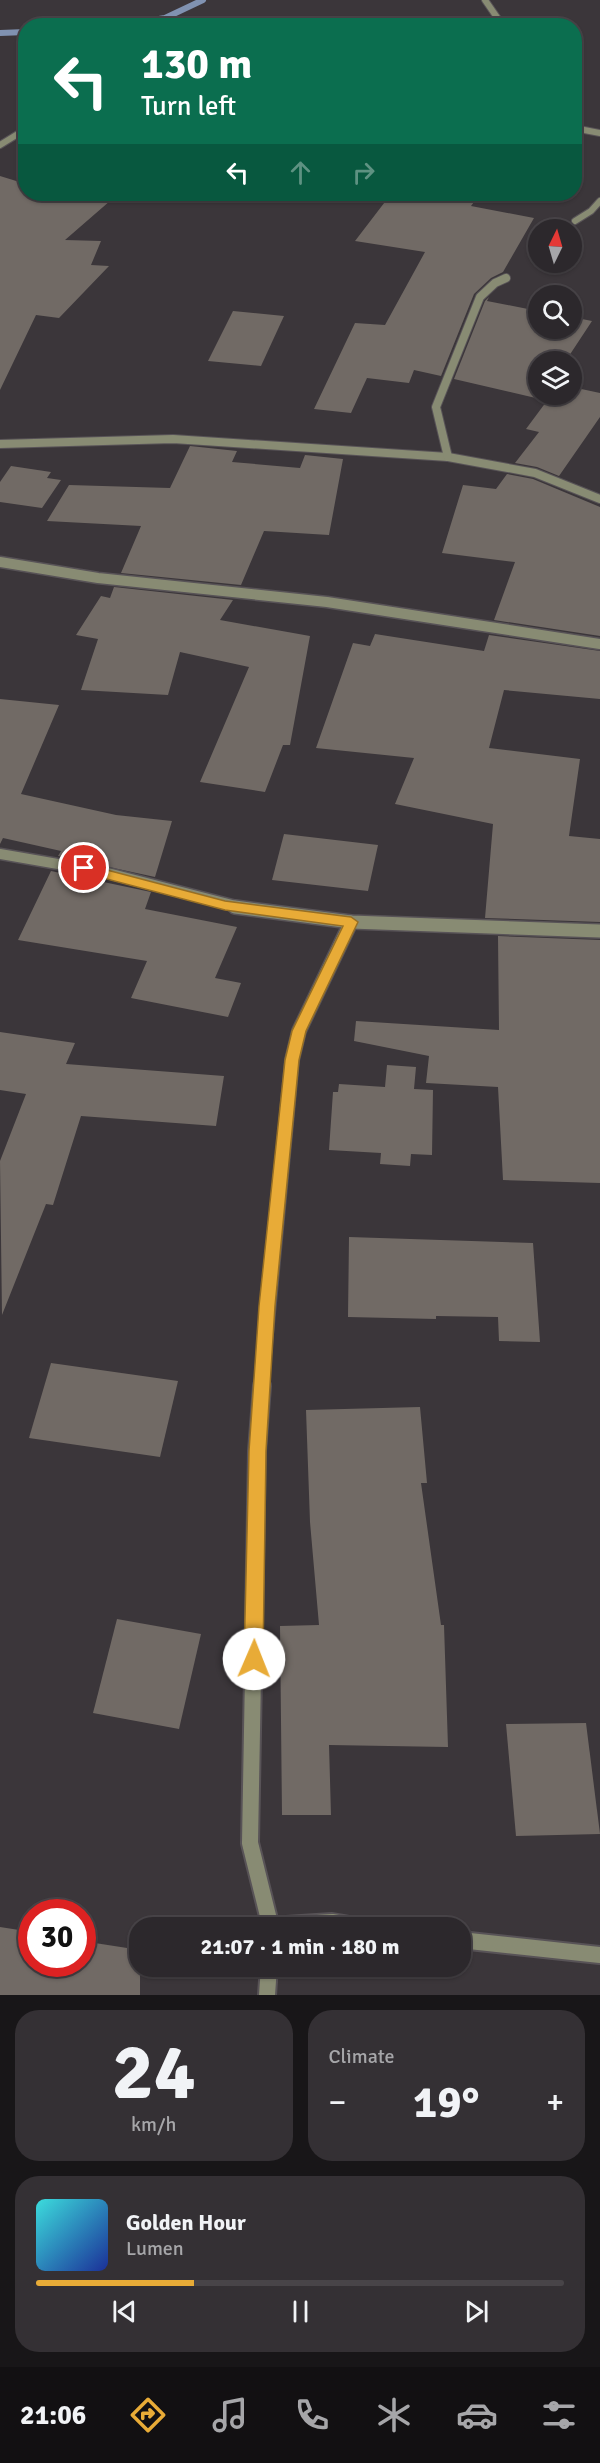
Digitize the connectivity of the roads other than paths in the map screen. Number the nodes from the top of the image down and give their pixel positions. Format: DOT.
graph roads {
  1 [pos="485,0"];
  2 [pos="497,18"];
  3 [pos="582,130"];
  4 [pos="600,133"];
  5 [pos="18,134"];
  6 [pos="0,145"];
  7 [pos="600,201"];
  8 [pos="578,219"];
  9 [pos="506,278"];
  10 [pos="0,444"];
  11 [pos="447,457"];
  12 [pos="600,499"];
  13 [pos="0,562"];
  14 [pos="600,644"];
  15 [pos="0,854"];
  16 [pos="351,922"];
  17 [pos="600,931"];
  18 [pos="268,1917"];
  19 [pos="471,1941"];
  20 [pos="600,1955"];
  21 [pos="268,1977"];
  22 [pos="267,1995"];
  1 -- 2 [label="street"];
  3 -- 4 [label="street"];
  5 -- 6 [label="street"];
  7 -- 8 [label="street"];
  9 -- 11 [label="street"];
  10 -- 11 [label="street"];
  11 -- 12 [label="street"];
  13 -- 14 [label="street"];
  15 -- 16 [label="street"];
  16 -- 17 [label="street"];
  16 -- 18 [label="street"];
  19 -- 20 [label="street"];
  21 -- 22 [label="street"];
}
